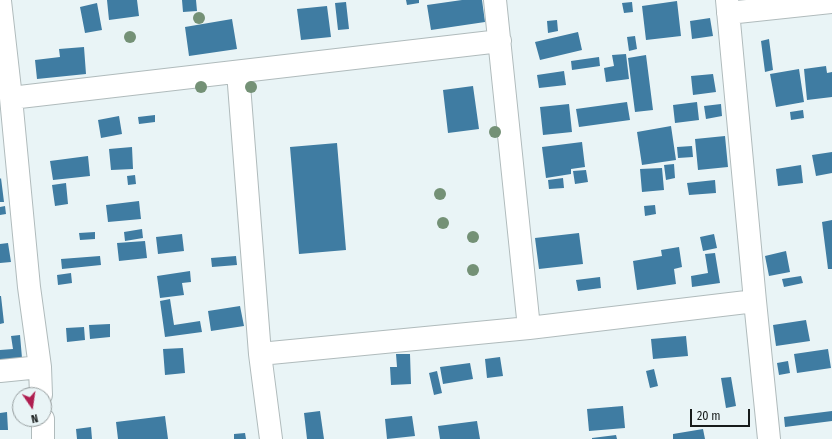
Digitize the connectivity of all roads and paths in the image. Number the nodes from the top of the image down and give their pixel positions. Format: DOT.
graph roads {
  1 [pos="495,0"];
  2 [pos="0,1"];
  3 [pos="832,2"];
  4 [pos="727,7"];
  5 [pos="500,40"];
  6 [pos="238,72"];
  7 [pos="11,98"];
  8 [pos="755,301"];
  9 [pos="529,328"];
  10 [pos="260,354"];
  11 [pos="40,367"];
  12 [pos="0,371"];
  13 [pos="41,387"];
  14 [pos="43,427"];
  15 [pos="44,439"];
  16 [pos="271,439"];
  17 [pos="769,439"];
  1 -- 5 [label="street"];
  2 -- 7 [label="street"];
  3 -- 4 [label="street"];
  4 -- 8 [label="street"];
  5 -- 6 [label="street"];
  5 -- 9 [label="street"];
  6 -- 7 [label="street"];
  6 -- 10 [label="street"];
  7 -- 11 [label="street"];
  8 -- 9 [label="street"];
  8 -- 17 [label="street"];
  9 -- 10 [label="street"];
  10 -- 16 [label="street"];
  11 -- 12 [label="street"];
  11 -- 13 [label="street"];
  14 -- 15 [label="street"];
}
